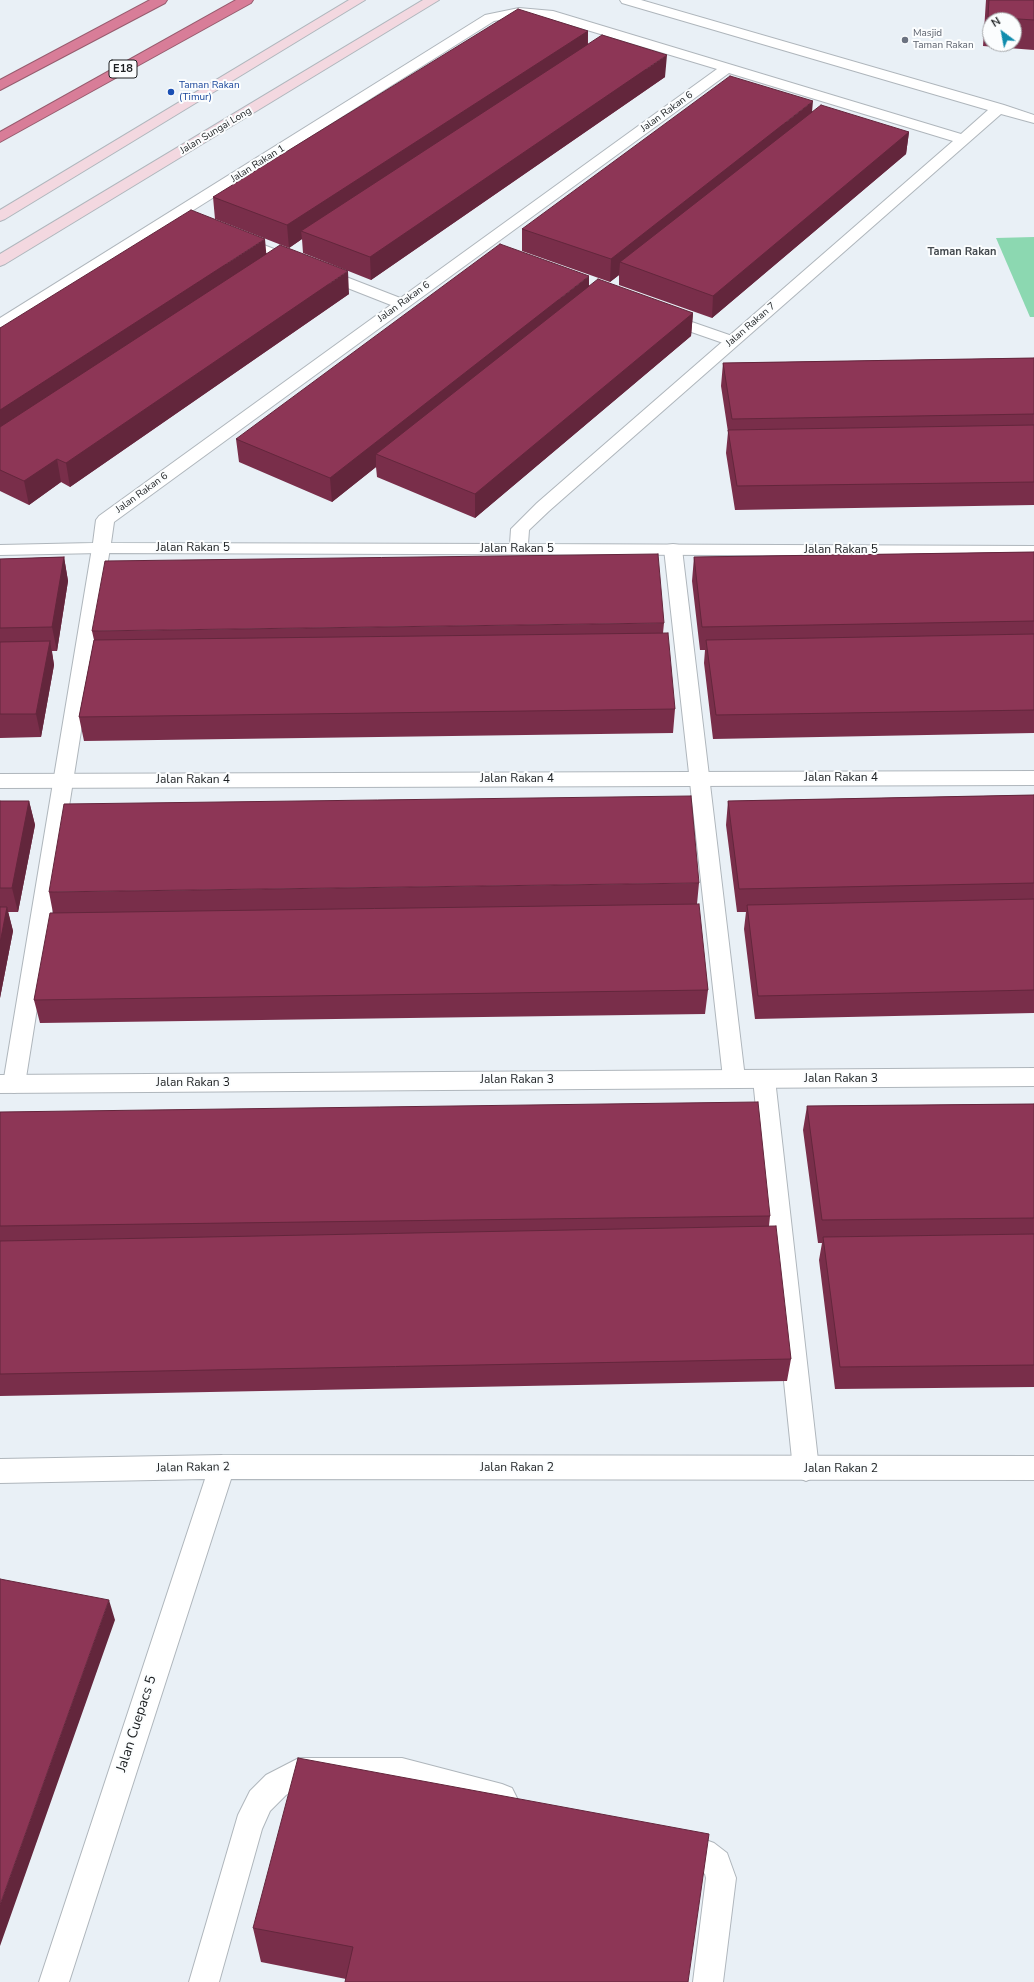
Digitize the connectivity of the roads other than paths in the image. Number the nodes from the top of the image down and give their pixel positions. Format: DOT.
graph roads {
  1 [pos="160,0"];
  2 [pos="246,0"];
  3 [pos="358,0"];
  4 [pos="432,0"];
  5 [pos="627,0"];
  6 [pos="727,68"];
  7 [pos="0,86"];
  8 [pos="999,108"];
  9 [pos="1034,119"];
  10 [pos="0,138"];
  11 [pos="963,139"];
  12 [pos="175,215"];
  13 [pos="0,216"];
  14 [pos="190,221"];
  15 [pos="227,235"];
  16 [pos="0,261"];
  17 [pos="402,304"];
  18 [pos="652,313"];
  19 [pos="0,325"];
  20 [pos="732,341"];
  21 [pos="704,366"];
  22 [pos="727,366"];
  23 [pos="101,548"];
  24 [pos="673,549"];
  25 [pos="0,550"];
  26 [pos="519,550"];
  27 [pos="1034,551"];
  28 [pos="1034,778"];
  29 [pos="699,779"];
  30 [pos="0,781"];
  31 [pos="62,781"];
  32 [pos="734,1078"];
  33 [pos="1034,1078"];
  34 [pos="764,1080"];
  35 [pos="7,1084"];
  36 [pos="222,1467"];
  37 [pos="1034,1468"];
  38 [pos="806,1469"];
  39 [pos="0,1471"];
  40 [pos="524,1804"];
  41 [pos="654,1838"];
  42 [pos="54,1982"];
  43 [pos="204,1982"];
  44 [pos="708,1982"];
  1 -- 7 [label="highway"];
  2 -- 10 [label="highway, E18"];
  3 -- 13 [label="street"];
  4 -- 16 [label="street, Jalan Sungai Long"];
  5 -- 8 [label="street"];
  6 -- 11 [label="street, Jalan Rakan 1"];
  6 -- 12 [label="street, Jalan Rakan 1"];
  6 -- 17 [label="street, Jalan Rakan 6"];
  8 -- 9 [label="street"];
  8 -- 11 [label="street, Jalan Rakan 7"];
  11 -- 20 [label="street, Jalan Rakan 7"];
  12 -- 14 [label="street"];
  12 -- 19 [label="street, Jalan Rakan 1"];
  15 -- 17 [label="street"];
  17 -- 23 [label="street, Jalan Rakan 6"];
  18 -- 20 [label="street"];
  20 -- 21 [label="street, Jalan Rakan 7"];
  21 -- 22 [label="street"];
  21 -- 26 [label="street, Jalan Rakan 7"];
  23 -- 25 [label="street, Jalan Rakan 5"];
  23 -- 26 [label="street, Jalan Rakan 5"];
  23 -- 31 [label="street, Jalan Rakan 6"];
  24 -- 26 [label="street, Jalan Rakan 5"];
  24 -- 27 [label="street, Jalan Rakan 5"];
  24 -- 29 [label="street"];
  28 -- 29 [label="street, Jalan Rakan 4"];
  29 -- 31 [label="street, Jalan Rakan 4"];
  29 -- 32 [label="street"];
  30 -- 31 [label="street, Jalan Rakan 4"];
  31 -- 35 [label="street, Jalan Rakan 6"];
  32 -- 34 [label="street, Jalan Rakan 3"];
  32 -- 35 [label="street, Jalan Rakan 3"];
  33 -- 34 [label="street, Jalan Rakan 3"];
  34 -- 38 [label="street"];
  36 -- 38 [label="street, Jalan Rakan 2"];
  36 -- 39 [label="street, Jalan Rakan 2"];
  36 -- 42 [label="street, Jalan Cuepacs 5"];
  37 -- 38 [label="street, Jalan Rakan 2"];
  40 -- 43 [label="street"];
  41 -- 44 [label="street"];
}
